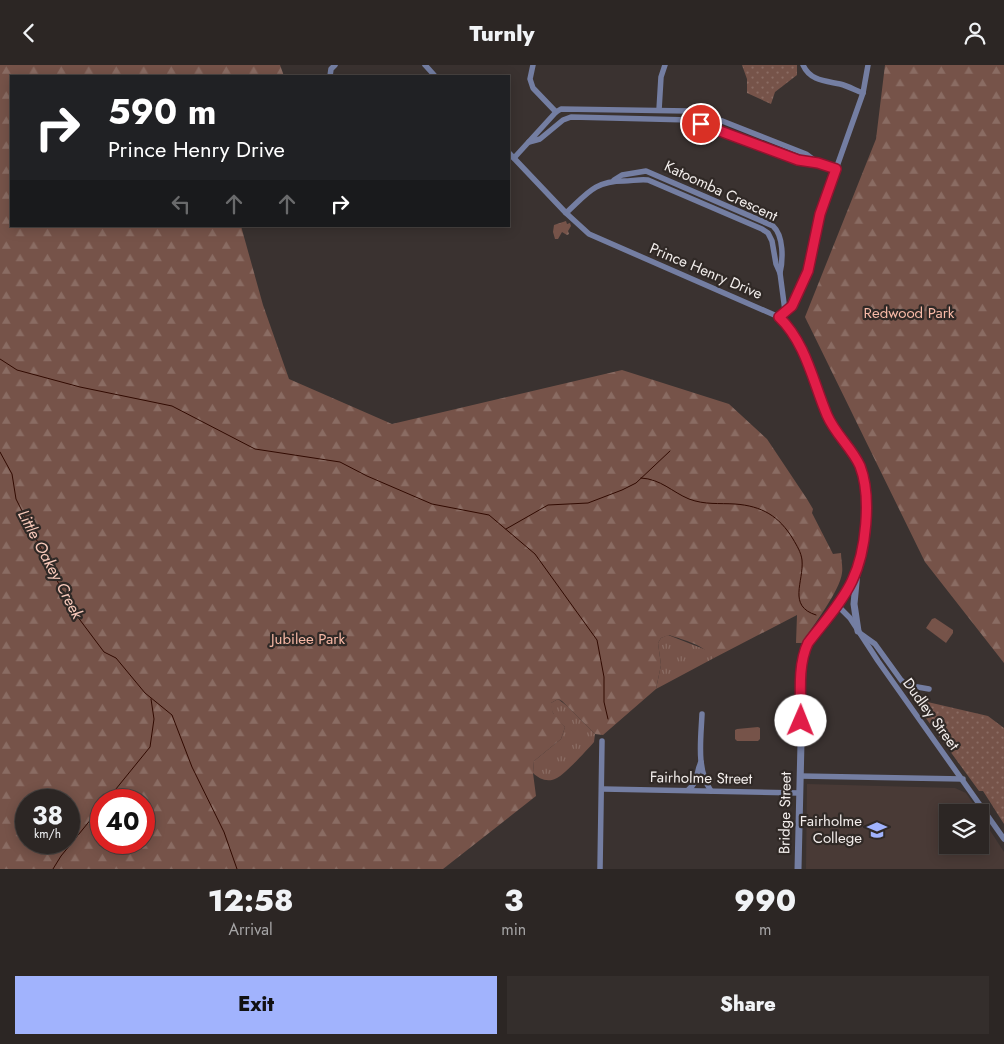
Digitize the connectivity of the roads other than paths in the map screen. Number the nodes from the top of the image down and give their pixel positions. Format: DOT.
graph roads {
  1 [pos="425,65"];
  2 [pos="665,65"];
  3 [pos="803,65"];
  4 [pos="868,65"];
  5 [pos="534,66"];
  6 [pos="435,75"];
  7 [pos="863,93"];
  8 [pos="659,110"];
  9 [pos="556,112"];
  10 [pos="529,142"];
  11 [pos="510,154"];
  12 [pos="514,158"];
  13 [pos="818,163"];
  14 [pos="836,169"];
  15 [pos="614,181"];
  16 [pos="566,213"];
  17 [pos="780,273"];
  18 [pos="785,311"];
  19 [pos="779,317"];
  20 [pos="856,569"];
  21 [pos="837,605"];
  22 [pos="858,632"];
  23 [pos="929,689"];
  24 [pos="702,714"];
  25 [pos="602,741"];
  26 [pos="701,762"];
  27 [pos="800,776"];
  28 [pos="963,779"];
  29 [pos="602,789"];
  30 [pos="688,790"];
  31 [pos="711,791"];
  32 [pos="799,793"];
  33 [pos="1004,839"];
  34 [pos="600,869"];
  35 [pos="798,869"];
  1 -- 6 [label="street"];
  2 -- 8 [label="street"];
  3 -- 7 [label="street"];
  4 -- 7 [label="street"];
  5 -- 9 [label="street"];
  7 -- 14 [label="street"];
  8 -- 9 [label="street"];
  8 -- 13 [label="street"];
  9 -- 10 [label="street"];
  10 -- 12 [label="street"];
  10 -- 13 [label="street"];
  11 -- 12 [label="street, Prince Henry Drive"];
  12 -- 16 [label="street, Prince Henry Drive"];
  13 -- 14 [label="street"];
  14 -- 18 [label="street"];
  15 -- 16 [label="street, Katoomba Crescent"];
  15 -- 17 [label="street, Katoomba Crescent"];
  15 -- 17 [label="street, Katoomba Crescent"];
  16 -- 19 [label="street, Prince Henry Drive"];
  17 -- 18 [label="street, Katoomba Crescent"];
  18 -- 19 [label="street"];
  19 -- 20 [label="street, Bridge Street"];
  20 -- 21 [label="street, Bridge Street"];
  20 -- 22 [label="street"];
  21 -- 22 [label="street, Dudley Street"];
  21 -- 27 [label="street, Bridge Street"];
  22 -- 23 [label="street"];
  22 -- 28 [label="street, Dudley Street"];
  24 -- 26 [label="street"];
  25 -- 29 [label="street"];
  26 -- 30 [label="street"];
  26 -- 31 [label="street"];
  27 -- 28 [label="street"];
  27 -- 32 [label="street, Bridge Street"];
  28 -- 33 [label="street, Dudley Street"];
  29 -- 30 [label="street, Fairholme Street"];
  29 -- 34 [label="street"];
  30 -- 31 [label="street, Fairholme Street"];
  31 -- 32 [label="street, Fairholme Street"];
  32 -- 35 [label="street, Bridge Street"];
}
